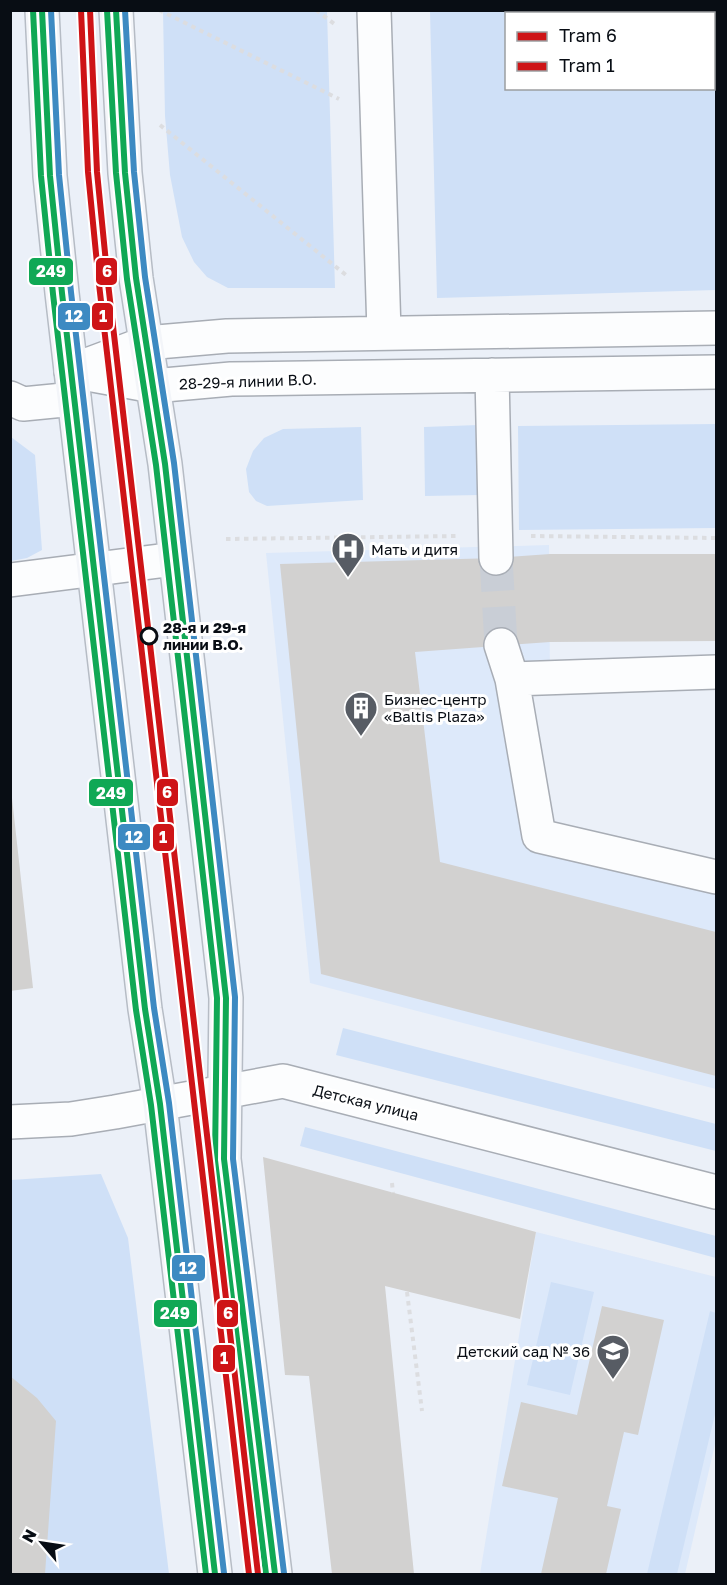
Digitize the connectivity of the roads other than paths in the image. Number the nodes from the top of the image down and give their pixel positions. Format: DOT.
graph roads {
  1 [pos="42,10"];
  2 [pos="116,10"];
  3 [pos="374,10"];
  4 [pos="384,319"];
  5 [pos="717,328"];
  6 [pos="146,343"];
  7 [pos="717,372"];
  8 [pos="492,375"];
  9 [pos="73,385"];
  10 [pos="153,386"];
  11 [pos="10,398"];
  12 [pos="496,558"];
  13 [pos="176,559"];
  14 [pos="94,570"];
  15 [pos="10,580"];
  16 [pos="501,645"];
  17 [pos="717,672"];
  18 [pos="512,679"];
  19 [pos="717,877"];
  20 [pos="224,1092"];
  21 [pos="160,1104"];
  22 [pos="10,1122"];
  23 [pos="717,1192"];
  24 [pos="215,1575"];
  25 [pos="275,1575"];
  1 -- 9 [label="main road"];
  2 -- 6 [label="main road"];
  3 -- 4 [label="street"];
  4 -- 5 [label="street"];
  4 -- 6 [label="street"];
  6 -- 9 [label="street"];
  6 -- 10 [label="main road"];
  7 -- 8 [label="street, 28-29-я линии В.О."];
  8 -- 10 [label="street, 28-29-я линии В.О."];
  8 -- 12 [label="street"];
  9 -- 10 [label="street, 28-29-я линии В.О."];
  9 -- 11 [label="street"];
  9 -- 14 [label="main road"];
  10 -- 13 [label="main road"];
  13 -- 14 [label="street"];
  13 -- 20 [label="main road"];
  14 -- 15 [label="street"];
  14 -- 21 [label="main road"];
  16 -- 18 [label="street"];
  17 -- 18 [label="street"];
  18 -- 19 [label="street"];
  20 -- 21 [label="street, Детская улица"];
  20 -- 23 [label="street, Детская улица"];
  20 -- 25 [label="main road"];
  21 -- 22 [label="street, Детская улица"];
  21 -- 24 [label="main road"];
}
